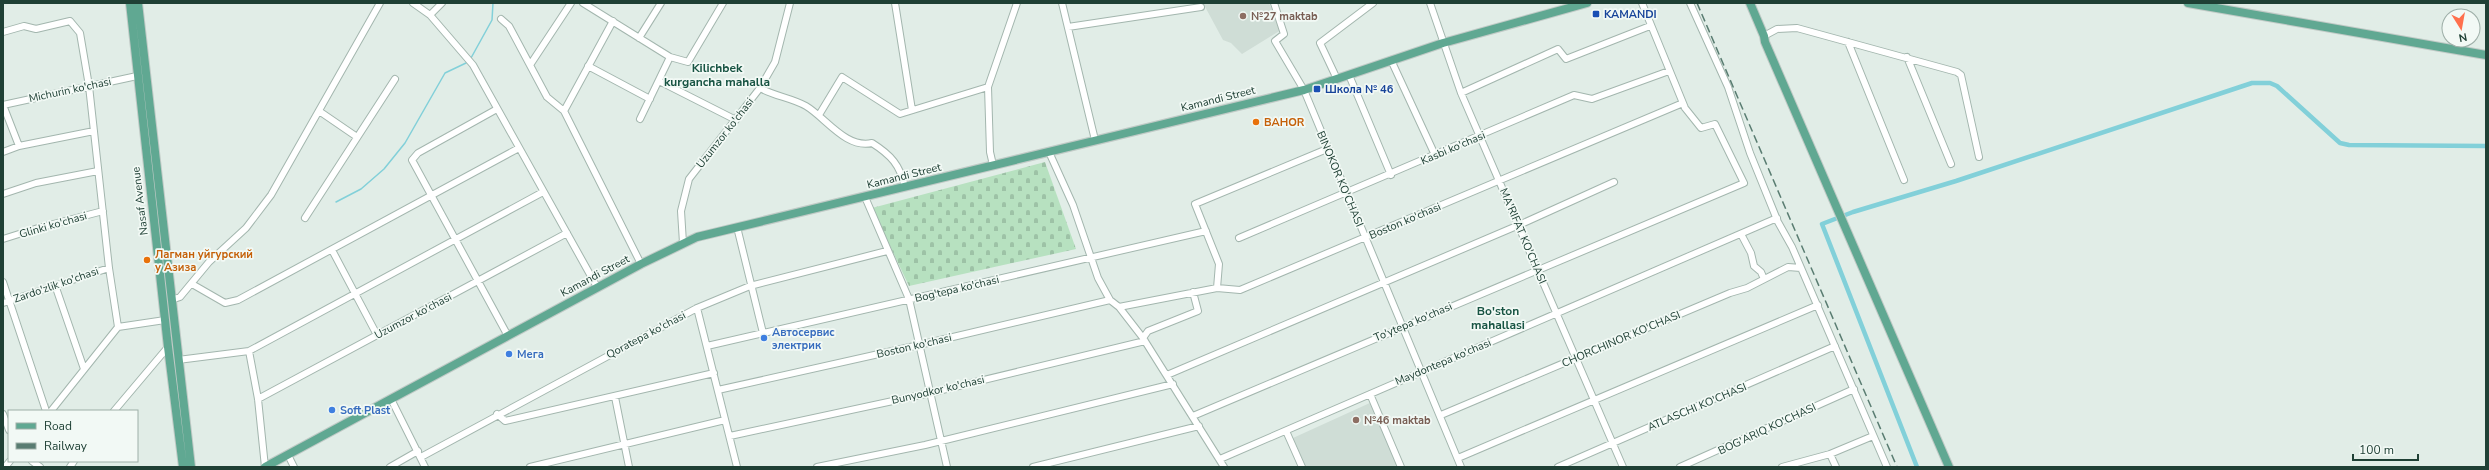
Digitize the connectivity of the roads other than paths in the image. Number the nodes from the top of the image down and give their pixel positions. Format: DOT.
graph roads {
  1 [pos="130,3"];
  2 [pos="138,3"];
  3 [pos="380,3"];
  4 [pos="413,3"];
  5 [pos="442,3"];
  6 [pos="571,3"];
  7 [pos="661,3"];
  8 [pos="723,3"];
  9 [pos="790,3"];
  10 [pos="895,3"];
  11 [pos="1017,3"];
  12 [pos="1062,3"];
  13 [pos="1274,3"];
  14 [pos="1373,3"];
  15 [pos="1430,3"];
  16 [pos="1587,3"];
  17 [pos="1642,3"];
  18 [pos="1690,3"];
  19 [pos="1745,3"];
  20 [pos="1750,3"];
  21 [pos="2188,3"];
  22 [pos="588,4"];
  23 [pos="1201,7"];
  24 [pos="430,15"];
  25 [pos="501,19"];
  26 [pos="613,21"];
  27 [pos="1650,26"];
  28 [pos="1068,27"];
  29 [pos="3,32"];
  30 [pos="639,38"];
  31 [pos="1765,39"];
  32 [pos="1848,42"];
  33 [pos="1443,43"];
  34 [pos="2486,55"];
  35 [pos="670,57"];
  36 [pos="1907,57"];
  37 [pos="1391,60"];
  38 [pos="530,65"];
  39 [pos="588,66"];
  40 [pos="1669,71"];
  41 [pos="1349,75"];
  42 [pos="137,76"];
  43 [pos="395,79"];
  44 [pos="1337,79"];
  45 [pos="659,81"];
  46 [pos="89,86"];
  47 [pos="988,87"];
  48 [pos="760,88"];
  49 [pos="1304,90"];
  50 [pos="1461,93"];
  51 [pos="650,99"];
  52 [pos="1683,103"];
  53 [pos="3,105"];
  54 [pos="497,109"];
  55 [pos="912,110"];
  56 [pos="319,111"];
  57 [pos="564,111"];
  58 [pos="819,115"];
  59 [pos="640,118"];
  60 [pos="736,120"];
  61 [pos="94,131"];
  62 [pos="357,137"];
  63 [pos="1480,137"];
  64 [pos="1095,140"];
  65 [pos="19,146"];
  66 [pos="519,148"];
  67 [pos="1327,149"];
  68 [pos="3,152"];
  69 [pos="1049,152"];
  70 [pos="1435,155"];
  71 [pos="1979,157"];
  72 [pos="1951,164"];
  73 [pos="993,165"];
  74 [pos="98,171"];
  75 [pos="1391,175"];
  76 [pos="1500,180"];
  77 [pos="1904,180"];
  78 [pos="1614,182"];
  79 [pos="905,187"];
  80 [pos="543,192"];
  81 [pos="1346,193"];
  82 [pos="3,194"];
  83 [pos="432,195"];
  84 [pos="865,197"];
  85 [pos="103,211"];
  86 [pos="305,218"];
  87 [pos="1776,218"];
  88 [pos="1519,225"];
  89 [pos="737,227"];
  90 [pos="1206,231"];
  91 [pos="566,233"];
  92 [pos="1741,234"];
  93 [pos="454,238"];
  94 [pos="1239,238"];
  95 [pos="1365,238"];
  96 [pos="3,239"];
  97 [pos="683,243"];
  98 [pos="332,250"];
  99 [pos="887,250"];
  100 [pos="1092,258"];
  101 [pos="641,264"];
  102 [pos="109,268"];
  103 [pos="1802,268"];
  104 [pos="1538,271"];
  105 [pos="1764,279"];
  106 [pos="3,282"];
  107 [pos="477,282"];
  108 [pos="1384,282"];
  109 [pos="192,284"];
  110 [pos="55,285"];
  111 [pos="750,286"];
  112 [pos="597,287"];
  113 [pos="1217,288"];
  114 [pos="355,292"];
  115 [pos="1193,292"];
  116 [pos="909,299"];
  117 [pos="171,300"];
  118 [pos="1110,300"];
  119 [pos="10,301"];
  120 [pos="3,303"];
  121 [pos="1818,305"];
  122 [pos="1119,307"];
  123 [pos="697,308"];
  124 [pos="1556,315"];
  125 [pos="165,320"];
  126 [pos="1403,326"];
  127 [pos="118,327"];
  128 [pos="763,333"];
  129 [pos="377,335"];
  130 [pos="508,336"];
  131 [pos="1144,340"];
  132 [pos="708,346"];
  133 [pos="919,346"];
  134 [pos="1835,346"];
  135 [pos="168,347"];
  136 [pos="248,351"];
  137 [pos="1576,358"];
  138 [pos="178,360"];
  139 [pos="84,369"];
  140 [pos="1422,371"];
  141 [pos="714,373"];
  142 [pos="1168,375"];
  143 [pos="1173,384"];
  144 [pos="1854,389"];
  145 [pos="718,390"];
  146 [pos="930,393"];
  147 [pos="1370,394"];
  148 [pos="615,397"];
  149 [pos="258,399"];
  150 [pos="391,399"];
  151 [pos="1594,400"];
  152 [pos="46,410"];
  153 [pos="52,410"];
  154 [pos="115,410"];
  155 [pos="3,414"];
  156 [pos="497,414"];
  157 [pos="1441,415"];
  158 [pos="1193,416"];
  159 [pos="725,420"];
  160 [pos="1200,426"];
  161 [pos="8,427"];
  162 [pos="1286,430"];
  163 [pos="730,436"];
  164 [pos="1873,436"];
  165 [pos="941,440"];
  166 [pos="1613,443"];
  167 [pos="625,446"];
  168 [pos="419,454"];
  169 [pos="1830,454"];
  170 [pos="288,455"];
  171 [pos="1458,458"];
  172 [pos="1220,460"];
  173 [pos="183,467"];
  174 [pos="191,467"];
  175 [pos="265,467"];
  176 [pos="294,467"];
  177 [pos="390,467"];
  178 [pos="425,467"];
  179 [pos="530,467"];
  180 [pos="629,467"];
  181 [pos="737,467"];
  182 [pos="817,467"];
  183 [pos="948,467"];
  184 [pos="1033,467"];
  185 [pos="1224,467"];
  186 [pos="1302,467"];
  187 [pos="1401,467"];
  188 [pos="1462,467"];
  189 [pos="1558,467"];
  190 [pos="1623,467"];
  191 [pos="1680,467"];
  192 [pos="1782,467"];
  193 [pos="1836,467"];
  194 [pos="1887,467"];
  195 [pos="1949,467"];
  1 -- 42 [label="main road, Nasaf Avenue"];
  2 -- 117 [label="main road, Nasaf Avenue"];
  3 -- 56 [label="street"];
  4 -- 24 [label="street"];
  5 -- 24 [label="street"];
  6 -- 38 [label="street"];
  7 -- 30 [label="street"];
  8 -- 35 [label="street"];
  9 -- 48 [label="street, Uzumzor ko'chasi"];
  10 -- 55 [label="street"];
  11 -- 47 [label="street"];
  12 -- 28 [label="street"];
  13 -- 49 [label="street, BINOKOR KO'CHASI"];
  14 -- 44 [label="street"];
  15 -- 33 [label="street, MA'RIFAT KO'CHASI"];
  16 -- 33 [label="main road, Kamandi Street"];
  17 -- 27 [label="street"];
  18 -- 87 [label="street"];
  19 -- 31 [label="main road"];
  20 -- 31 [label="main road"];
  21 -- 34 [label="main road"];
  22 -- 26 [label="street"];
  23 -- 28 [label="street"];
  24 -- 54 [label="street"];
  25 -- 38 [label="street"];
  26 -- 30 [label="street"];
  26 -- 39 [label="street"];
  27 -- 40 [label="street"];
  27 -- 50 [label="street"];
  28 -- 64 [label="street"];
  29 -- 46 [label="street"];
  30 -- 35 [label="street"];
  31 -- 32 [label="street"];
  31 -- 195 [label="main road"];
  32 -- 36 [label="street"];
  32 -- 77 [label="street"];
  33 -- 37 [label="main road, Kamandi Street"];
  33 -- 50 [label="street, MA'RIFAT KO'CHASI"];
  35 -- 45 [label="street"];
  36 -- 71 [label="street"];
  36 -- 72 [label="street"];
  37 -- 41 [label="main road, Kamandi Street"];
  37 -- 70 [label="street"];
  38 -- 57 [label="street"];
  39 -- 51 [label="street"];
  39 -- 57 [label="street"];
  40 -- 52 [label="street"];
  40 -- 63 [label="street, Kasbi ko'chasi"];
  41 -- 44 [label="main road, Kamandi Street"];
  41 -- 75 [label="street"];
  42 -- 46 [label="street, Michurin ko'chasi"];
  42 -- 125 [label="main road, Nasaf Avenue"];
  43 -- 62 [label="street"];
  44 -- 49 [label="main road, Kamandi Street"];
  45 -- 51 [label="street"];
  45 -- 60 [label="street"];
  46 -- 53 [label="street, Michurin ko'chasi"];
  46 -- 61 [label="street"];
  47 -- 55 [label="street"];
  47 -- 73 [label="street"];
  48 -- 58 [label="street"];
  48 -- 60 [label="street, Uzumzor ko'chasi"];
  49 -- 64 [label="main road, Kamandi Street"];
  49 -- 67 [label="street, BINOKOR KO'CHASI"];
  50 -- 63 [label="street, MA'RIFAT KO'CHASI"];
  51 -- 59 [label="street"];
  52 -- 76 [label="street, Boston ko'chasi"];
  52 -- 104 [label="street, To'ytepa ko'chasi"];
  53 -- 65 [label="street"];
  54 -- 66 [label="street"];
  54 -- 83 [label="street"];
  55 -- 58 [label="street"];
  56 -- 62 [label="street"];
  56 -- 109 [label="street"];
  57 -- 101 [label="street"];
  58 -- 79 [label="street"];
  60 -- 97 [label="street, Uzumzor ko'chasi"];
  61 -- 65 [label="street"];
  61 -- 74 [label="street"];
  62 -- 86 [label="street"];
  63 -- 70 [label="street, Kasbi ko'chasi"];
  63 -- 76 [label="street, MA'RIFAT KO'CHASI"];
  64 -- 69 [label="main road, Kamandi Street"];
  65 -- 68 [label="street"];
  66 -- 80 [label="street"];
  66 -- 83 [label="street"];
  67 -- 81 [label="street, BINOKOR KO'CHASI"];
  67 -- 90 [label="street"];
  69 -- 73 [label="main road, Kamandi Street"];
  69 -- 100 [label="street"];
  70 -- 75 [label="street, Kasbi ko'chasi"];
  73 -- 79 [label="main road, Kamandi Street"];
  74 -- 82 [label="street"];
  74 -- 85 [label="street"];
  75 -- 81 [label="street, Kasbi ko'chasi"];
  76 -- 88 [label="street, MA'RIFAT KO'CHASI"];
  76 -- 95 [label="street, Boston ko'chasi"];
  78 -- 88 [label="street"];
  79 -- 84 [label="main road, Kamandi Street"];
  80 -- 91 [label="street"];
  80 -- 93 [label="street"];
  81 -- 94 [label="street, Kasbi ko'chasi"];
  81 -- 95 [label="street, BINOKOR KO'CHASI"];
  83 -- 93 [label="street"];
  83 -- 98 [label="street"];
  84 -- 89 [label="main road, Kamandi Street"];
  84 -- 99 [label="street"];
  85 -- 96 [label="street, Glinki ko'chasi"];
  85 -- 102 [label="street"];
  87 -- 92 [label="street, Maydontepa ko'chasi"];
  87 -- 103 [label="street"];
  88 -- 104 [label="street, MA'RIFAT KO'CHASI"];
  88 -- 108 [label="street"];
  89 -- 97 [label="main road, Kamandi Street"];
  89 -- 111 [label="street"];
  90 -- 100 [label="street, Bog'tepa ko'chasi"];
  90 -- 113 [label="street"];
  91 -- 107 [label="street, Uzumzor ko'chasi"];
  91 -- 112 [label="street"];
  92 -- 105 [label="street"];
  92 -- 124 [label="street, Maydontepa ko'chasi"];
  93 -- 107 [label="street"];
  93 -- 114 [label="street"];
  95 -- 108 [label="street, BINOKOR KO'CHASI"];
  95 -- 113 [label="street, Boston ko'chasi"];
  97 -- 101 [label="main road, Kamandi Street"];
  98 -- 109 [label="street"];
  98 -- 114 [label="street"];
  99 -- 111 [label="street, Qoratepa ko'chasi"];
  99 -- 116 [label="street"];
  100 -- 116 [label="street, Bog'tepa ko'chasi"];
  100 -- 118 [label="street"];
  101 -- 112 [label="main road, Kamandi Street"];
  102 -- 110 [label="street, Zardo'zlik ko'chasi"];
  102 -- 127 [label="street"];
  103 -- 105 [label="street, CHORCHINOR KO'CHASI"];
  103 -- 121 [label="street"];
  104 -- 124 [label="street, MA'RIFAT KO'CHASI"];
  104 -- 126 [label="street, To'ytepa ko'chasi"];
  105 -- 137 [label="street, CHORCHINOR KO'CHASI"];
  106 -- 119 [label="street"];
  107 -- 129 [label="street, Uzumzor ko'chasi"];
  107 -- 130 [label="street"];
  108 -- 126 [label="street, BINOKOR KO'CHASI"];
  108 -- 142 [label="street"];
  109 -- 117 [label="street"];
  110 -- 119 [label="street, Zardo'zlik ko'chasi"];
  110 -- 139 [label="street"];
  111 -- 123 [label="street, Qoratepa ko'chasi"];
  111 -- 128 [label="street"];
  112 -- 130 [label="main road, Kamandi Street"];
  113 -- 115 [label="street, Boston ko'chasi"];
  114 -- 129 [label="street"];
  114 -- 136 [label="street"];
  115 -- 122 [label="street, Boston ko'chasi"];
  115 -- 131 [label="street"];
  116 -- 128 [label="street, Bog'tepa ko'chasi"];
  116 -- 133 [label="street"];
  117 -- 138 [label="main road, Nasaf Avenue"];
  118 -- 122 [label="street"];
  118 -- 133 [label="street, Boston ko'chasi"];
  119 -- 120 [label="street, Zardo'zlik ko'chasi"];
  119 -- 152 [label="street"];
  121 -- 134 [label="street"];
  121 -- 151 [label="street"];
  122 -- 131 [label="street"];
  123 -- 132 [label="street"];
  123 -- 156 [label="street, Qoratepa ko'chasi"];
  124 -- 137 [label="street, MA'RIFAT KO'CHASI"];
  124 -- 140 [label="street, Maydontepa ko'chasi"];
  125 -- 127 [label="street"];
  125 -- 135 [label="main road, Nasaf Avenue"];
  126 -- 140 [label="street, BINOKOR KO'CHASI"];
  126 -- 158 [label="street, To'ytepa ko'chasi"];
  127 -- 139 [label="street"];
  128 -- 132 [label="street, Bog'tepa ko'chasi"];
  129 -- 149 [label="street, Uzumzor ko'chasi"];
  130 -- 150 [label="main road, Kamandi Street"];
  131 -- 142 [label="street"];
  131 -- 146 [label="street, Bunyodkor ko'chasi"];
  132 -- 141 [label="street"];
  133 -- 145 [label="street, Boston ko'chasi"];
  133 -- 146 [label="street"];
  134 -- 144 [label="street"];
  134 -- 166 [label="street, ATLASCHI KO'CHASI"];
  135 -- 154 [label="street"];
  135 -- 173 [label="main road, Nasaf Avenue"];
  136 -- 138 [label="street"];
  136 -- 149 [label="street"];
  137 -- 151 [label="street, MA'RIFAT KO'CHASI"];
  137 -- 157 [label="street, CHORCHINOR KO'CHASI"];
  138 -- 174 [label="main road, Nasaf Avenue"];
  139 -- 153 [label="street"];
  140 -- 147 [label="street, Maydontepa ko'chasi"];
  140 -- 157 [label="street, BINOKOR KO'CHASI"];
  141 -- 145 [label="street"];
  141 -- 148 [label="street"];
  142 -- 143 [label="street"];
  143 -- 158 [label="street"];
  143 -- 165 [label="street"];
  144 -- 164 [label="street"];
  144 -- 191 [label="street, BOG'ARIQ KO'CHASI"];
  145 -- 159 [label="street"];
  146 -- 163 [label="street, Bunyodkor ko'chasi"];
  146 -- 165 [label="street"];
  147 -- 162 [label="street, Maydontepa ko'chasi"];
  147 -- 187 [label="street"];
  148 -- 156 [label="street"];
  148 -- 167 [label="street"];
  149 -- 175 [label="street"];
  150 -- 168 [label="street"];
  150 -- 170 [label="main road, Kamandi Street"];
  151 -- 166 [label="street, MA'RIFAT KO'CHASI"];
  151 -- 171 [label="street"];
  155 -- 161 [label="street"];
  156 -- 168 [label="street, Qoratepa ko'chasi"];
  157 -- 171 [label="street, BINOKOR KO'CHASI"];
  158 -- 160 [label="street"];
  159 -- 163 [label="street"];
  159 -- 167 [label="street"];
  160 -- 172 [label="street"];
  160 -- 184 [label="street"];
  162 -- 172 [label="street, Maydontepa ko'chasi"];
  162 -- 186 [label="street"];
  163 -- 181 [label="street"];
  164 -- 169 [label="street"];
  164 -- 194 [label="street"];
  165 -- 182 [label="street"];
  165 -- 183 [label="street"];
  166 -- 189 [label="street, ATLASCHI KO'CHASI"];
  166 -- 190 [label="street, MA'RIFAT KO'CHASI"];
  167 -- 179 [label="street"];
  167 -- 180 [label="street"];
  168 -- 177 [label="street, Qoratepa ko'chasi"];
  168 -- 178 [label="street"];
  169 -- 192 [label="street"];
  169 -- 193 [label="street"];
  170 -- 175 [label="main road, Kamandi Street"];
  170 -- 176 [label="street"];
  171 -- 188 [label="street, BINOKOR KO'CHASI"];
  172 -- 185 [label="street"];
}
